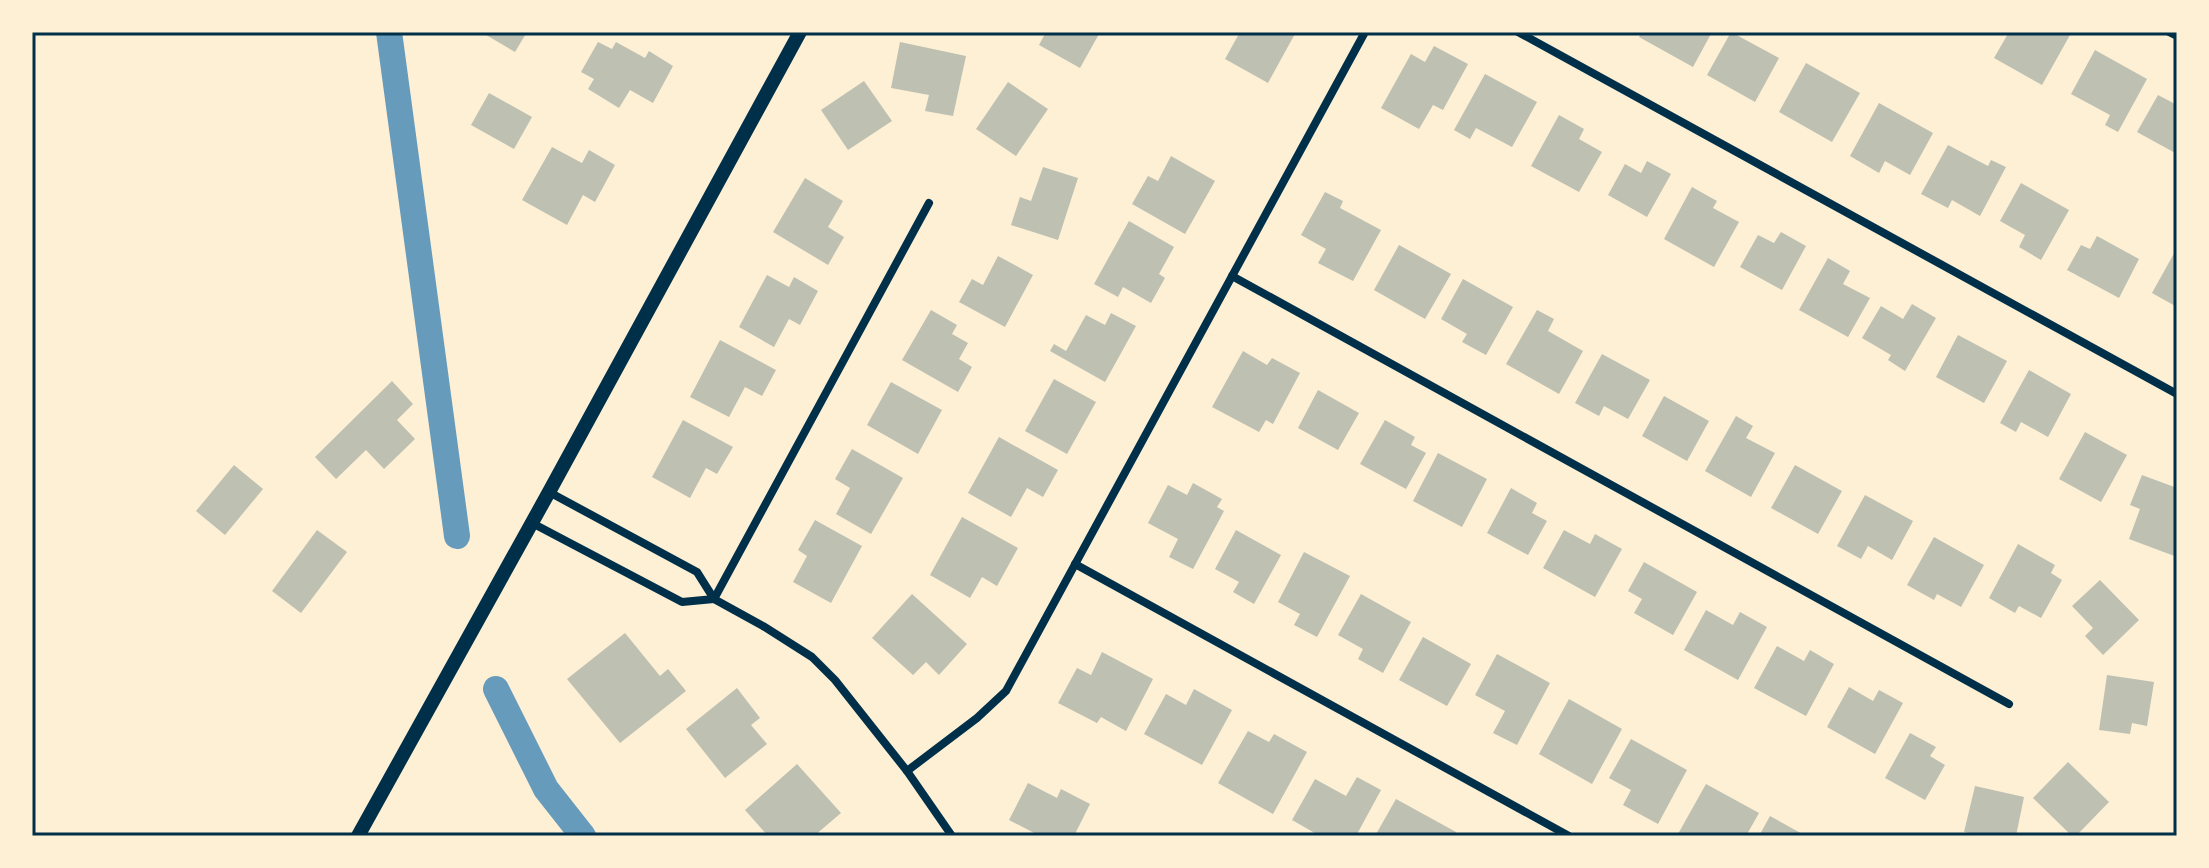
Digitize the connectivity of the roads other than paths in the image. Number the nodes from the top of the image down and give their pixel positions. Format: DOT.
graph roads {
  1 [pos="800,32"];
  2 [pos="1365,32"];
  3 [pos="1518,32"];
  4 [pos="2169,32"];
  5 [pos="2177,36"];
  6 [pos="929,203"];
  7 [pos="1232,276"];
  8 [pos="2177,394"];
  9 [pos="549,492"];
  10 [pos="532,523"];
  11 [pos="1075,564"];
  12 [pos="714,599"];
  13 [pos="2009,704"];
  14 [pos="907,771"];
  15 [pos="358,836"];
  16 [pos="952,836"];
  17 [pos="1569,836"];
  1 -- 9 [label="street"];
  2 -- 7 [label="street"];
  3 -- 8 [label="street"];
  4 -- 5 [label="street"];
  6 -- 12 [label="street"];
  7 -- 11 [label="street"];
  7 -- 13 [label="street"];
  9 -- 10 [label="street"];
  9 -- 12 [label="street"];
  10 -- 12 [label="street"];
  10 -- 15 [label="street"];
  11 -- 14 [label="street"];
  11 -- 17 [label="street"];
  12 -- 14 [label="street"];
  14 -- 16 [label="street"];
}
